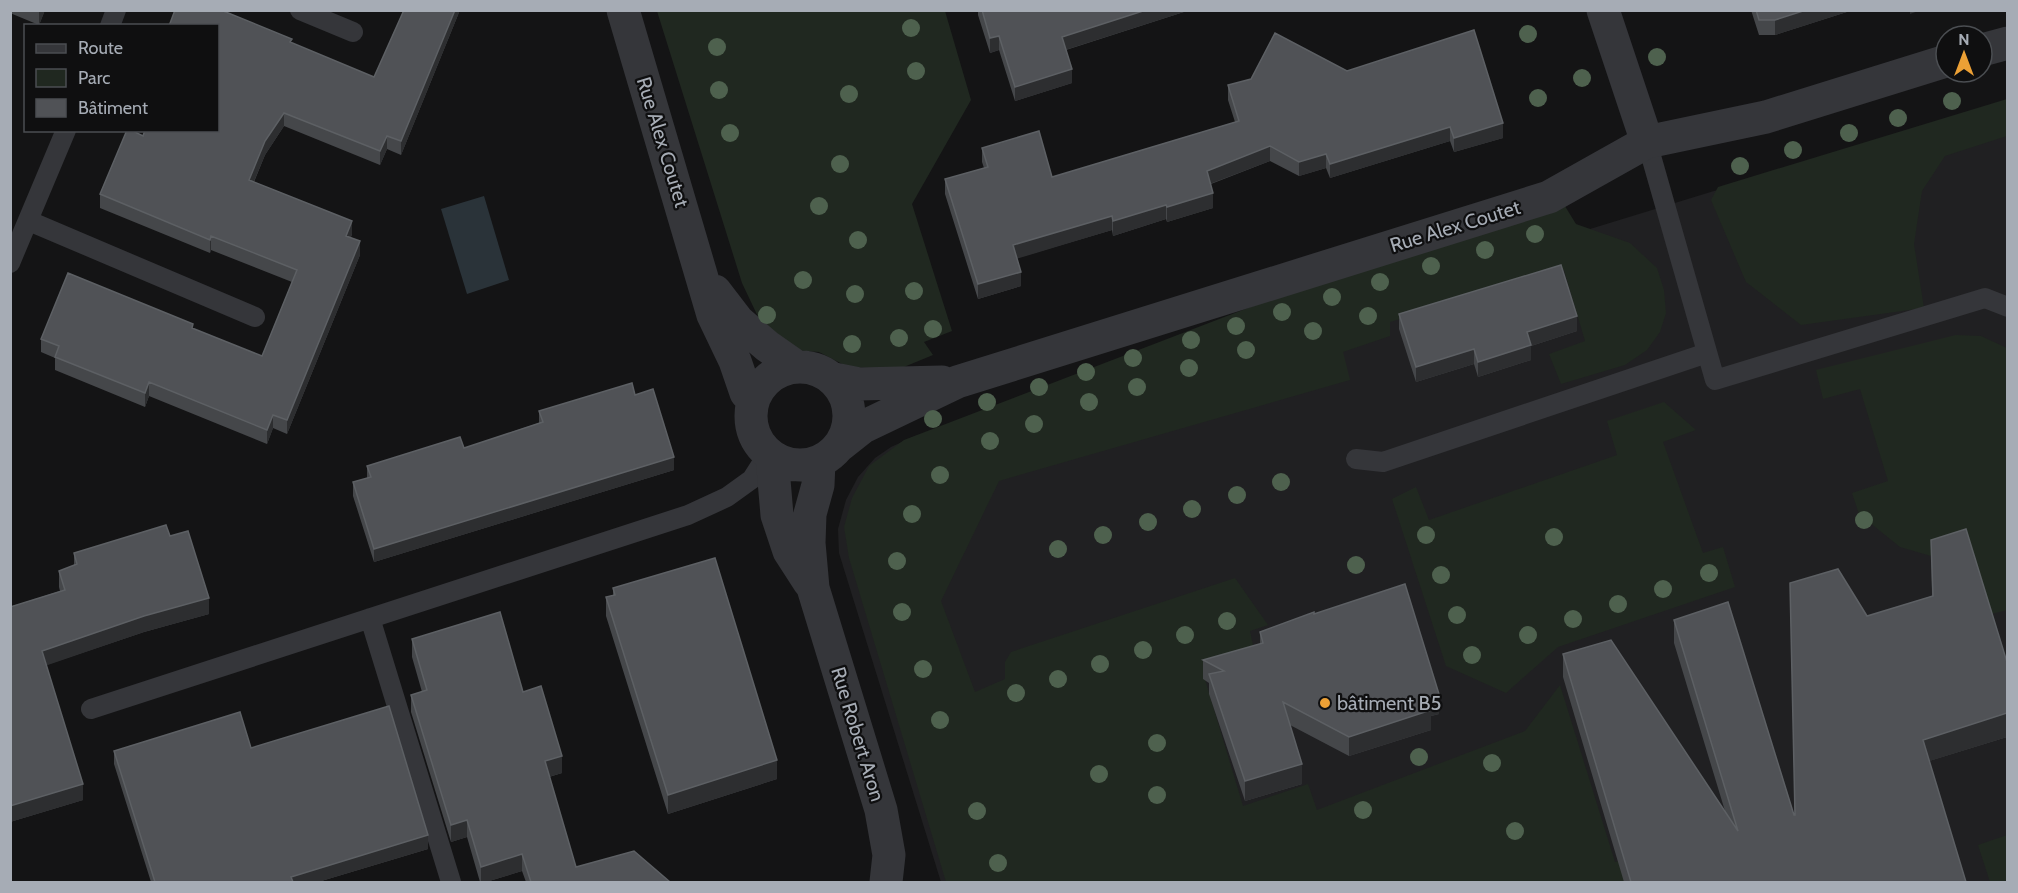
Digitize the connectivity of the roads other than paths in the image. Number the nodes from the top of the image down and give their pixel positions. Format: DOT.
graph roads {
  1 [pos="300,10"];
  2 [pos="623,10"];
  3 [pos="1603,10"];
  4 [pos="353,32"];
  5 [pos="1934,66"];
  6 [pos="65,132"];
  7 [pos="1647,142"];
  8 [pos="29,221"];
  9 [pos="10,263"];
  10 [pos="702,274"];
  11 [pos="2007,308"];
  12 [pos="255,317"];
  13 [pos="1707,353"];
  14 [pos="797,367"];
  15 [pos="834,379"];
  16 [pos="957,382"];
  17 [pos="753,401"];
  18 [pos="829,454"];
  19 [pos="770,456"];
  20 [pos="1356,459"];
  21 [pos="813,588"];
  22 [pos="370,618"];
  23 [pos="91,708"];
  24 [pos="451,882"];
  25 [pos="885,882"];
  1 -- 4 [label="lane"];
  2 -- 10 [label="street, Rue Alex Coutet"];
  3 -- 7 [label="street"];
  5 -- 7 [label="street, Rue Alex Coutet"];
  6 -- 8 [label="lane"];
  7 -- 13 [label="lane"];
  7 -- 16 [label="street, Rue Alex Coutet"];
  8 -- 9 [label="lane"];
  8 -- 12 [label="lane"];
  10 -- 14 [label="street, Rue Alex Coutet"];
  10 -- 17 [label="street, Rue Alex Coutet"];
  11 -- 13 [label="lane"];
  13 -- 20 [label="lane"];
  14 -- 15 [label="street"];
  14 -- 17 [label="street"];
  15 -- 16 [label="street, Rue Alex Coutet"];
  15 -- 18 [label="street"];
  16 -- 18 [label="street, Rue Alex Coutet"];
  17 -- 19 [label="street"];
  18 -- 19 [label="street"];
  18 -- 21 [label="street, Rue Robert Aron"];
  19 -- 21 [label="street, Rue Robert Aron"];
  19 -- 22 [label="lane"];
  21 -- 25 [label="street, Rue Robert Aron"];
  22 -- 23 [label="lane"];
  22 -- 24 [label="lane"];
}
